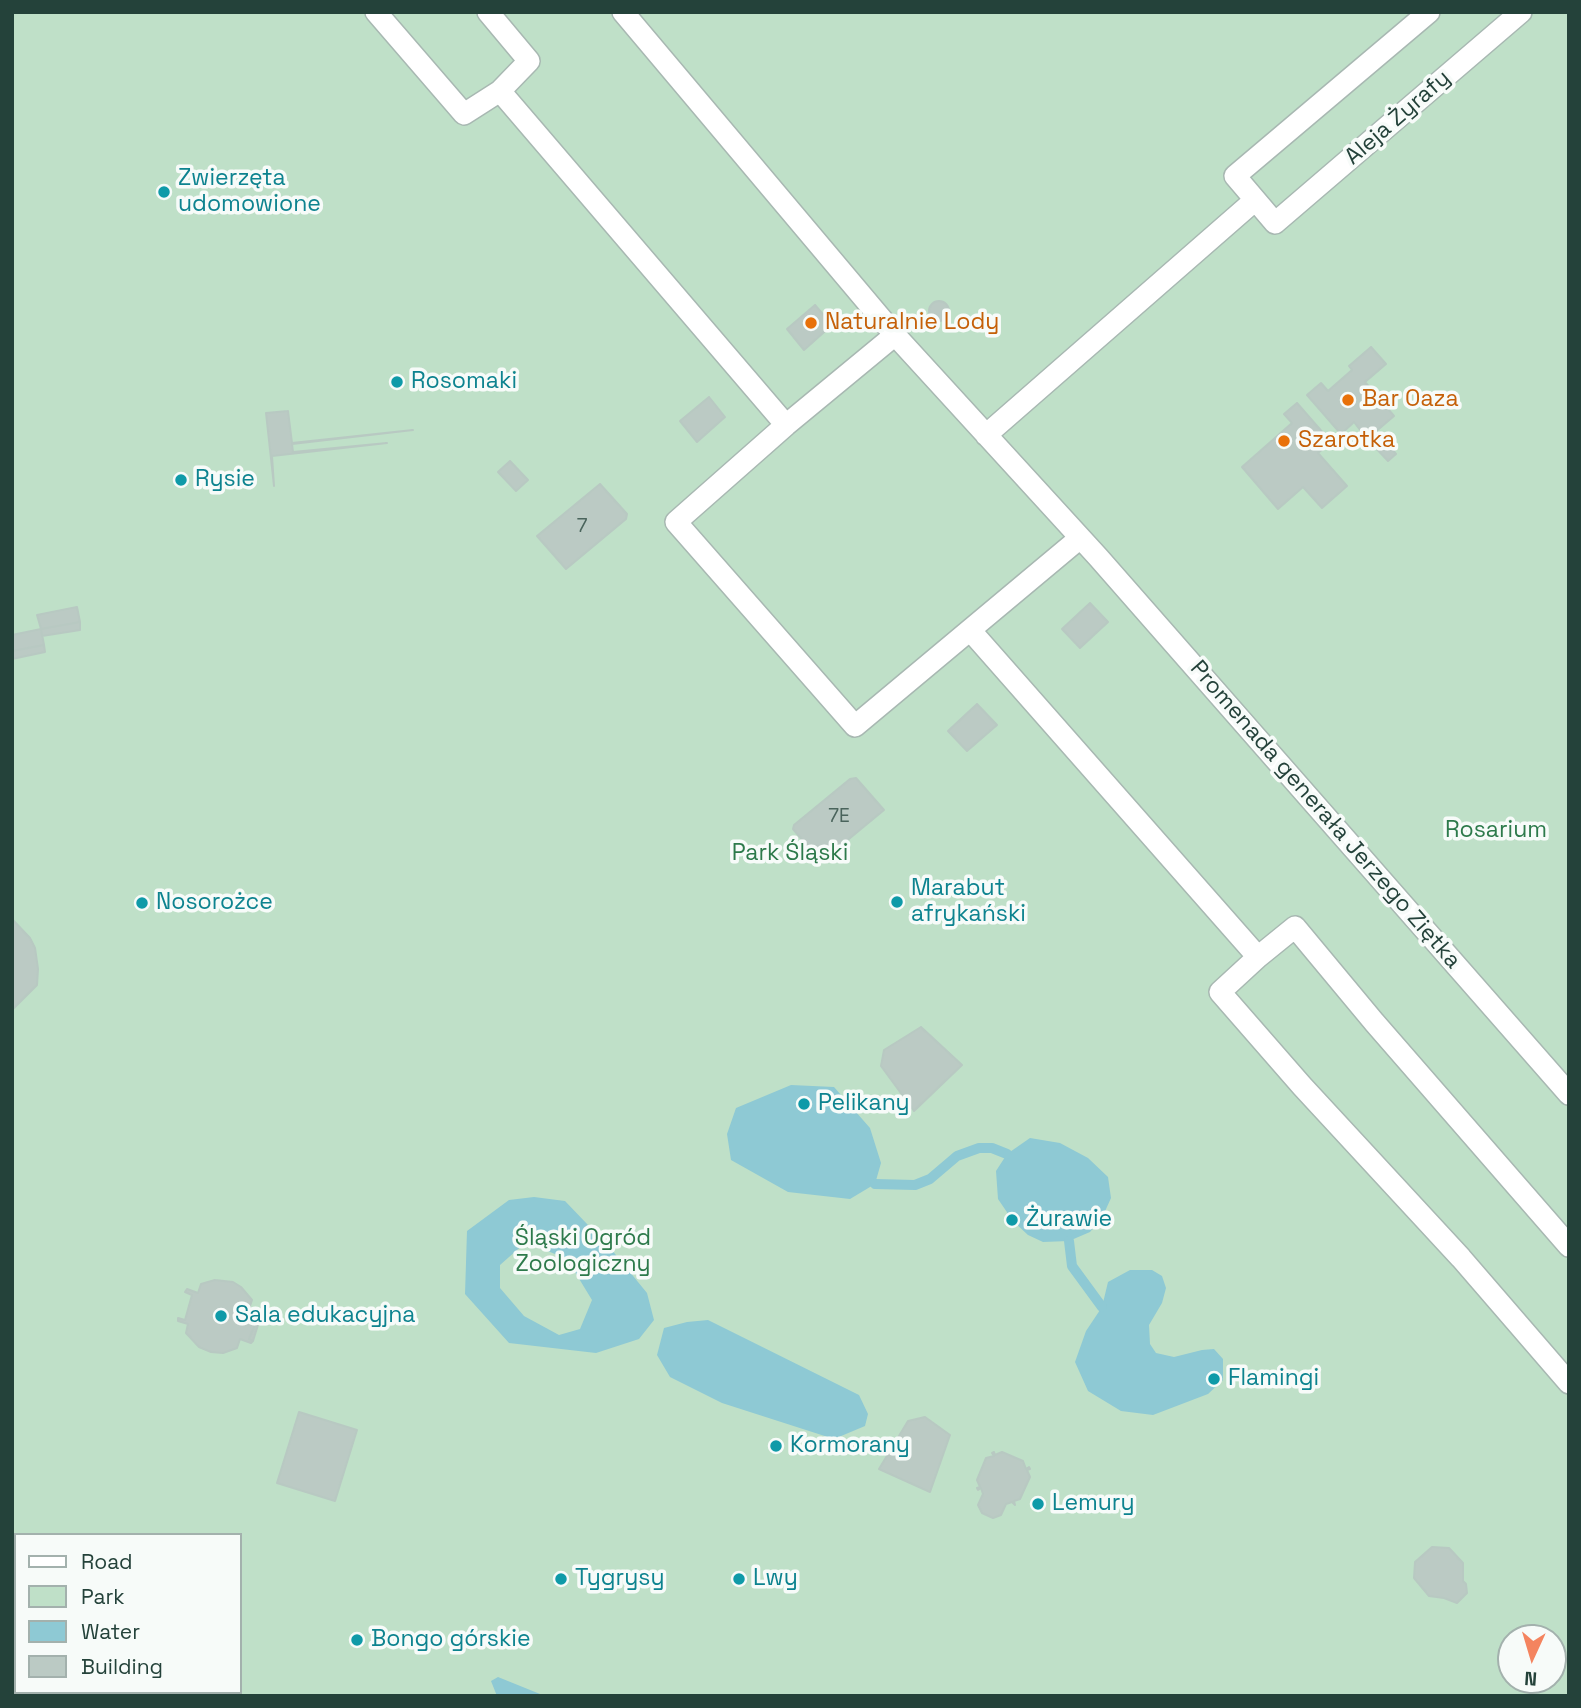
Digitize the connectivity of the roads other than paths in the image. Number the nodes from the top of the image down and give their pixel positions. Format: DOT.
graph roads {
  1 [pos="376,12"];
  2 [pos="488,12"];
  3 [pos="623,12"];
  4 [pos="1429,12"];
  5 [pos="1521,12"];
  6 [pos="500,91"];
  7 [pos="1254,201"];
  8 [pos="895,335"];
  9 [pos="786,425"];
  10 [pos="986,435"];
  11 [pos="1080,538"];
  12 [pos="970,630"];
  13 [pos="1258,957"];
  14 [pos="1569,1094"];
  15 [pos="1569,1246"];
  16 [pos="1569,1383"];
  1 -- 6 [label="street"];
  2 -- 6 [label="street"];
  3 -- 8 [label="street"];
  4 -- 7 [label="street"];
  5 -- 7 [label="street, Aleja Żyrafy"];
  6 -- 9 [label="street"];
  7 -- 10 [label="street"];
  8 -- 9 [label="street"];
  8 -- 10 [label="street, Promenada generała Jerzego Ziętka"];
  9 -- 12 [label="street"];
  10 -- 11 [label="street, Promenada generała Jerzego Ziętka"];
  11 -- 12 [label="street"];
  11 -- 14 [label="street, Promenada generała Jerzego Ziętka"];
  12 -- 13 [label="street"];
  13 -- 15 [label="street"];
  13 -- 16 [label="street"];
}
